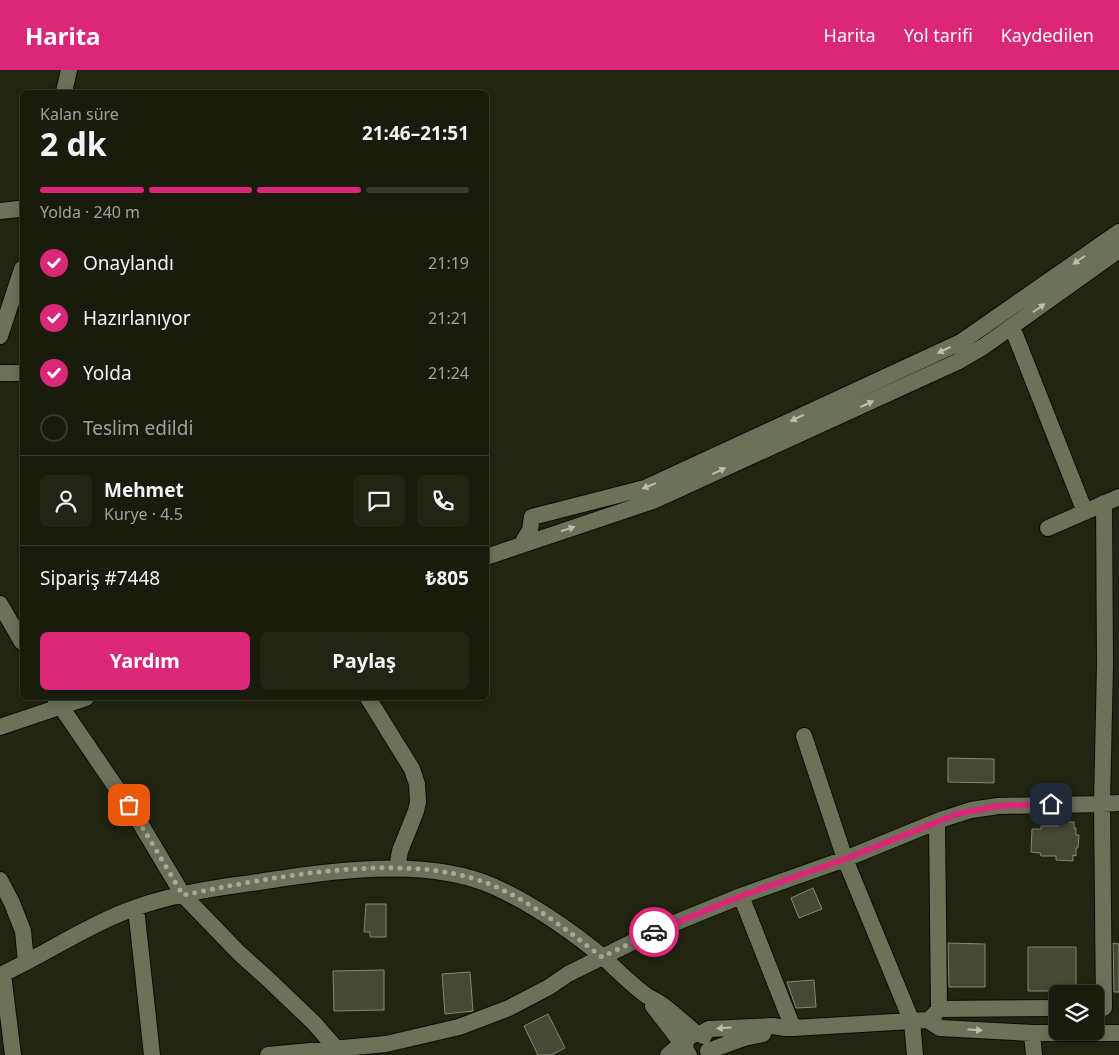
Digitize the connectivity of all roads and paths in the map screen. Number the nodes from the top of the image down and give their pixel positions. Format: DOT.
graph roads {
  1 [pos="69,70"];
  2 [pos="64,90"];
  3 [pos="18,209"];
  4 [pos="0,211"];
  5 [pos="1119,232"];
  6 [pos="1119,250"];
  7 [pos="20,275"];
  8 [pos="1012,326"];
  9 [pos="0,336"];
  10 [pos="0,373"];
  11 [pos="20,373"];
  12 [pos="1112,500"];
  13 [pos="1085,512"];
  14 [pos="1048,528"];
  15 [pos="521,545"];
  16 [pos="489,556"];
  17 [pos="1112,593"];
  18 [pos="0,604"];
  19 [pos="20,639"];
  20 [pos="72,700"];
  21 [pos="369,700"];
  22 [pos="57,702"];
  23 [pos="0,727"];
  24 [pos="804,736"];
  25 [pos="1102,804"];
  26 [pos="1119,804"];
  27 [pos="937,822"];
  28 [pos="845,859"];
  29 [pos="397,868"];
  30 [pos="0,880"];
  31 [pos="183,895"];
  32 [pos="741,896"];
  33 [pos="136,908"];
  34 [pos="602,957"];
  35 [pos="26,962"];
  36 [pos="1,974"];
  37 [pos="1049,1008"];
  38 [pos="1106,1008"];
  39 [pos="934,1014"];
  40 [pos="912,1022"];
  41 [pos="789,1028"];
  42 [pos="1032,1033"];
  43 [pos="1119,1033"];
  44 [pos="691,1042"];
  45 [pos="340,1052"];
  46 [pos="707,1053"];
  47 [pos="13,1055"];
  48 [pos="152,1055"];
  49 [pos="268,1055"];
  50 [pos="668,1055"];
  51 [pos="915,1055"];
  52 [pos="1034,1055"];
  1 -- 2 [label="street"];
  3 -- 4 [label="street"];
  5 -- 15 [label="street, one-way"];
  8 -- 6 [label="street, one-way"];
  7 -- 9 [label="street"];
  8 -- 13 [label="street"];
  15 -- 8 [label="street, one-way"];
  10 -- 11 [label="street"];
  12 -- 13 [label="street"];
  12 -- 17 [label="street"];
  13 -- 14 [label="street"];
  15 -- 16 [label="street"];
  17 -- 25 [label="street"];
  18 -- 19 [label="street"];
  20 -- 22 [label="street"];
  21 -- 29 [label="street"];
  22 -- 23 [label="street"];
  22 -- 31 [label="street"];
  24 -- 28 [label="street"];
  25 -- 26 [label="street"];
  25 -- 27 [label="street"];
  25 -- 38 [label="street"];
  27 -- 28 [label="street"];
  27 -- 39 [label="street"];
  28 -- 32 [label="street"];
  28 -- 40 [label="street"];
  29 -- 31 [label="street"];
  29 -- 34 [label="street"];
  30 -- 35 [label="street"];
  31 -- 33 [label="street"];
  31 -- 45 [label="street"];
  32 -- 34 [label="street"];
  32 -- 41 [label="street"];
  33 -- 35 [label="street"];
  33 -- 48 [label="street"];
  34 -- 44 [label="street"];
  34 -- 45 [label="street"];
  35 -- 36 [label="street"];
  36 -- 47 [label="street"];
  37 -- 39 [label="street"];
  39 -- 40 [label="street"];
  39 -- 42 [label="street, one-way"];
  40 -- 41 [label="street"];
  40 -- 51 [label="street"];
  41 -- 44 [label="street, one-way"];
  41 -- 46 [label="street"];
  42 -- 43 [label="street"];
  42 -- 52 [label="street"];
  44 -- 46 [label="street"];
  44 -- 50 [label="street"];
  45 -- 49 [label="street"];
}
